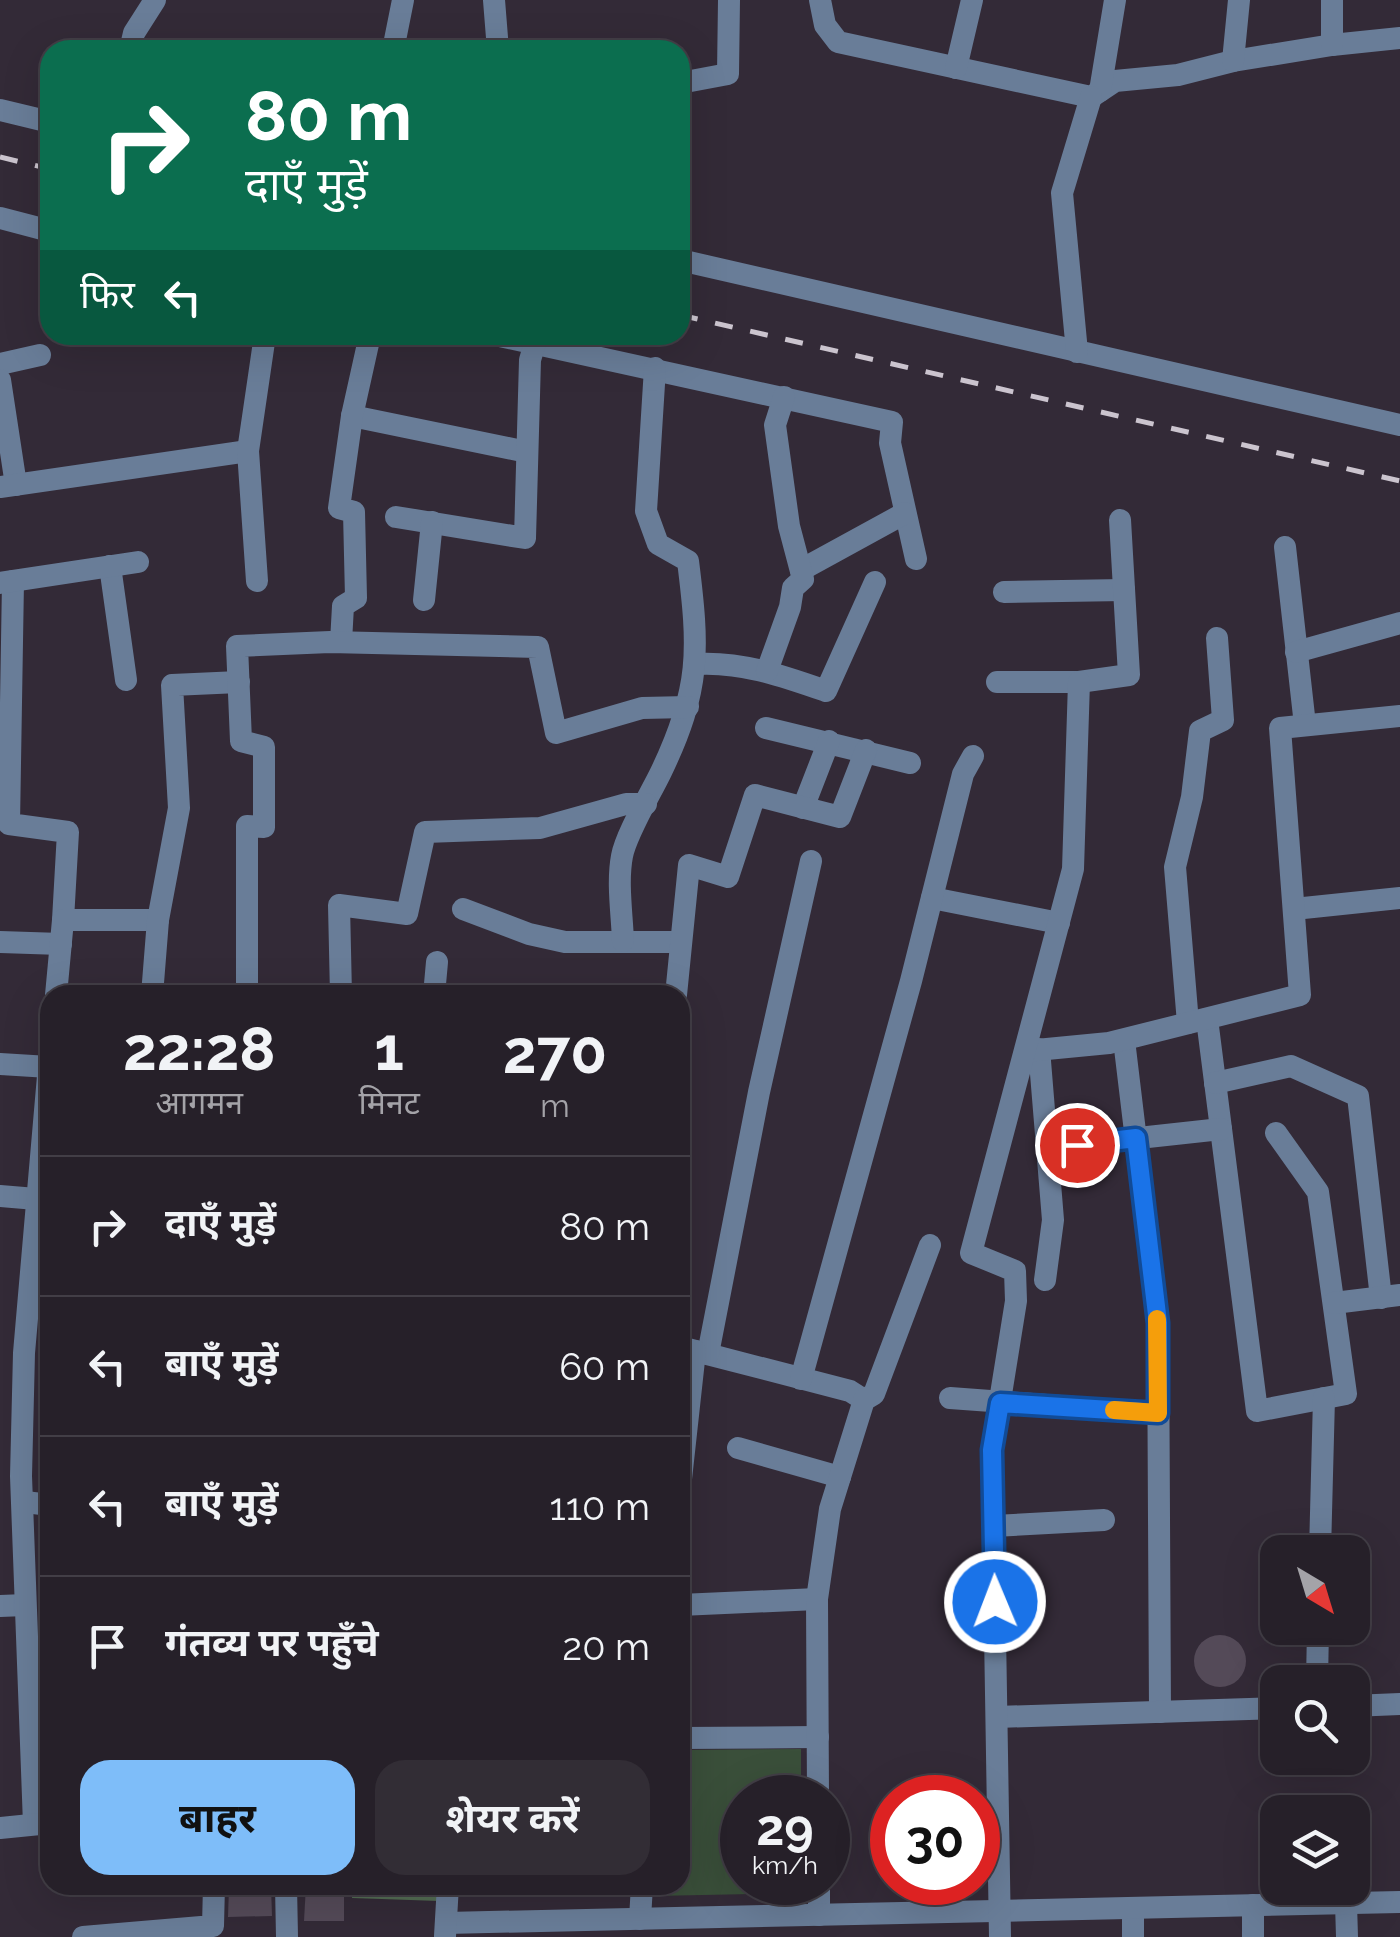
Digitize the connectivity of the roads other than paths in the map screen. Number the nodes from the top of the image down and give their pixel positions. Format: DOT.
graph roads {
  1 [pos="155,0"];
  2 [pos="403,0"];
  3 [pos="494,0"];
  4 [pos="729,0"];
  5 [pos="820,0"];
  6 [pos="972,0"];
  7 [pos="1115,0"];
  8 [pos="1238,0"];
  9 [pos="1332,0"];
  10 [pos="1400,38"];
  11 [pos="132,40"];
  12 [pos="395,40"];
  13 [pos="497,40"];
  14 [pos="1332,45"];
  15 [pos="1233,61"];
  16 [pos="956,68"];
  17 [pos="690,82"];
  18 [pos="1096,94"];
  19 [pos="0,110"];
  20 [pos="40,120"];
  21 [pos="0,218"];
  22 [pos="40,228"];
  23 [pos="690,262"];
  24 [pos="264,345"];
  25 [pos="368,345"];
  26 [pos="534,345"];
  27 [pos="545,345"];
  28 [pos="1077,352"];
  29 [pos="40,355"];
  30 [pos="0,364"];
  31 [pos="655,368"];
  32 [pos="0,380"];
  33 [pos="784,397"];
  34 [pos="352,416"];
  35 [pos="1400,425"];
  36 [pos="248,452"];
  37 [pos="527,452"];
  38 [pos="8,486"];
  39 [pos="905,513"];
  40 [pos="396,517"];
  41 [pos="1120,520"];
  42 [pos="432,522"];
  43 [pos="1285,547"];
  44 [pos="916,559"];
  45 [pos="138,562"];
  46 [pos="110,566"];
  47 [pos="801,570"];
  48 [pos="258,581"];
  49 [pos="6,582"];
  50 [pos="874,582"];
  51 [pos="1124,590"];
  52 [pos="1004,592"];
  53 [pos="424,600"];
  54 [pos="1400,623"];
  55 [pos="1217,638"];
  56 [pos="341,642"];
  57 [pos="1296,652"];
  58 [pos="696,664"];
  59 [pos="767,671"];
  60 [pos="126,680"];
  61 [pos="239,682"];
  62 [pos="997,682"];
  63 [pos="1078,682"];
  64 [pos="688,706"];
  65 [pos="1400,716"];
  66 [pos="1305,726"];
  67 [pos="766,728"];
  68 [pos="5,738"];
  69 [pos="829,742"];
  70 [pos="866,750"];
  71 [pos="973,756"];
  72 [pos="910,763"];
  73 [pos="646,804"];
  74 [pos="803,808"];
  75 [pos="810,861"];
  76 [pos="932,898"];
  77 [pos="1400,900"];
  78 [pos="463,909"];
  79 [pos="1294,909"];
  80 [pos="158,920"];
  81 [pos="1059,924"];
  82 [pos="62,932"];
  83 [pos="622,941"];
  84 [pos="0,942"];
  85 [pos="682,942"];
  86 [pos="437,962"];
  87 [pos="57,985"];
  88 [pos="153,985"];
  89 [pos="247,985"];
  90 [pos="341,985"];
  91 [pos="435,985"];
  92 [pos="677,985"];
  93 [pos="1198,1021"];
  94 [pos="1124,1040"];
  95 [pos="1032,1050"];
  96 [pos="0,1064"];
  97 [pos="40,1066"];
  98 [pos="1215,1083"];
  99 [pos="1221,1129"];
  100 [pos="1276,1133"];
  101 [pos="1136,1138"];
  102 [pos="1047,1148"];
  103 [pos="40,1179"];
  104 [pos="0,1196"];
  105 [pos="36,1200"];
  106 [pos="930,1244"];
  107 [pos="40,1273"];
  108 [pos="1045,1280"];
  109 [pos="1390,1296"];
  110 [pos="1334,1303"];
  111 [pos="694,1351"];
  112 [pos="801,1378"];
  113 [pos="690,1390"];
  114 [pos="950,1398"];
  115 [pos="1324,1398"];
  116 [pos="864,1400"];
  117 [pos="1000,1403"];
  118 [pos="1158,1413"];
  119 [pos="738,1448"];
  120 [pos="10,1475"];
  121 [pos="840,1477"];
  122 [pos="24,1502"];
  123 [pos="40,1504"];
  124 [pos="1104,1520"];
  125 [pos="994,1526"];
  126 [pos="1320,1535"];
  127 [pos="817,1600"];
  128 [pos="25,1604"];
  129 [pos="690,1604"];
  130 [pos="0,1606"];
  131 [pos="1400,1704"];
  132 [pos="1370,1705"];
  133 [pos="1260,1709"];
  134 [pos="1160,1712"];
  135 [pos="997,1717"];
  136 [pos="818,1737"];
  137 [pos="690,1738"];
  138 [pos="818,1775"];
  139 [pos="40,1797"];
  140 [pos="40,1823"];
  141 [pos="0,1828"];
  142 [pos="214,1895"];
  143 [pos="286,1895"];
  144 [pos="448,1895"];
  145 [pos="641,1895"];
  146 [pos="1400,1902"];
  147 [pos="1370,1903"];
  148 [pos="819,1905"];
  149 [pos="1253,1905"];
  150 [pos="1260,1905"];
  151 [pos="1346,1905"];
  152 [pos="1133,1908"];
  153 [pos="1001,1911"];
  154 [pos="819,1915"];
  155 [pos="640,1919"];
  156 [pos="446,1930"];
  157 [pos="121,1935"];
  158 [pos="83,1937"];
  159 [pos="287,1937"];
  160 [pos="1000,1937"];
  161 [pos="1133,1937"];
  162 [pos="1253,1937"];
  163 [pos="1347,1937"];
  1 -- 11 [label="street"];
  2 -- 12 [label="street"];
  3 -- 13 [label="street"];
  4 -- 17 [label="street"];
  5 -- 16 [label="street"];
  6 -- 16 [label="street"];
  7 -- 18 [label="street"];
  8 -- 15 [label="street"];
  9 -- 14 [label="street"];
  10 -- 14 [label="street"];
  14 -- 15 [label="street"];
  15 -- 18 [label="street"];
  16 -- 18 [label="street"];
  18 -- 28 [label="street"];
  19 -- 20 [label="street"];
  21 -- 22 [label="street"];
  23 -- 28 [label="street"];
  24 -- 36 [label="street"];
  25 -- 34 [label="street"];
  26 -- 37 [label="street"];
  27 -- 31 [label="street"];
  28 -- 35 [label="street"];
  29 -- 30 [label="street"];
  31 -- 33 [label="street"];
  31 -- 58 [label="street"];
  32 -- 38 [label="street"];
  33 -- 39 [label="street"];
  33 -- 47 [label="street"];
  34 -- 37 [label="street"];
  34 -- 56 [label="street"];
  36 -- 38 [label="street"];
  36 -- 48 [label="street"];
  37 -- 42 [label="street"];
  39 -- 44 [label="street"];
  39 -- 47 [label="street"];
  40 -- 42 [label="street"];
  41 -- 51 [label="street"];
  42 -- 53 [label="street"];
  43 -- 57 [label="street"];
  45 -- 46 [label="street"];
  46 -- 49 [label="street"];
  46 -- 60 [label="street"];
  47 -- 59 [label="street"];
  49 -- 68 [label="street"];
  50 -- 59 [label="street"];
  51 -- 52 [label="street"];
  51 -- 63 [label="street"];
  54 -- 57 [label="street"];
  55 -- 93 [label="street"];
  56 -- 61 [label="street"];
  56 -- 64 [label="street"];
  57 -- 66 [label="street"];
  58 -- 59 [label="street"];
  58 -- 64 [label="street"];
  61 -- 80 [label="street"];
  61 -- 89 [label="street"];
  62 -- 63 [label="street"];
  63 -- 81 [label="street"];
  64 -- 73 [label="street"];
  65 -- 66 [label="street"];
  66 -- 79 [label="street"];
  67 -- 69 [label="street"];
  68 -- 82 [label="street"];
  69 -- 70 [label="street"];
  69 -- 74 [label="street"];
  70 -- 72 [label="street"];
  70 -- 74 [label="street"];
  71 -- 76 [label="street"];
  73 -- 83 [label="street"];
  73 -- 90 [label="street"];
  74 -- 85 [label="street"];
  75 -- 111 [label="street"];
  76 -- 81 [label="street"];
  76 -- 112 [label="street"];
  77 -- 79 [label="street"];
  78 -- 83 [label="street"];
  79 -- 93 [label="street"];
  80 -- 82 [label="street"];
  80 -- 88 [label="street"];
  81 -- 95 [label="street"];
  82 -- 84 [label="street"];
  82 -- 87 [label="street"];
  83 -- 85 [label="street"];
  85 -- 92 [label="street"];
  86 -- 91 [label="street"];
  93 -- 94 [label="street"];
  93 -- 98 [label="street"];
  94 -- 95 [label="street"];
  94 -- 101 [label="street"];
  95 -- 102 [label="street"];
  95 -- 117 [label="street"];
  96 -- 97 [label="street"];
  98 -- 99 [label="street"];
  98 -- 109 [label="street"];
  99 -- 101 [label="street"];
  99 -- 115 [label="street"];
  100 -- 110 [label="street"];
  101 -- 102 [label="street"];
  101 -- 118 [label="street"];
  102 -- 108 [label="street"];
  103 -- 105 [label="street"];
  104 -- 105 [label="street"];
  105 -- 107 [label="street"];
  106 -- 116 [label="street"];
  107 -- 120 [label="street"];
  109 -- 110 [label="street"];
  110 -- 115 [label="street"];
  111 -- 112 [label="street"];
  111 -- 113 [label="street"];
  112 -- 116 [label="street"];
  114 -- 117 [label="street"];
  115 -- 126 [label="street"];
  116 -- 121 [label="street"];
  117 -- 118 [label="street"];
  117 -- 125 [label="street"];
  118 -- 134 [label="street"];
  119 -- 121 [label="street"];
  120 -- 122 [label="street"];
  121 -- 127 [label="street"];
  122 -- 123 [label="street"];
  122 -- 128 [label="street"];
  124 -- 125 [label="street"];
  125 -- 135 [label="street"];
  127 -- 129 [label="street"];
  127 -- 136 [label="street"];
  128 -- 130 [label="street"];
  128 -- 139 [label="street"];
  131 -- 132 [label="street"];
  133 -- 134 [label="street"];
  134 -- 135 [label="street"];
  135 -- 153 [label="street"];
  136 -- 137 [label="street"];
  136 -- 138 [label="street"];
  140 -- 141 [label="street"];
  142 -- 157 [label="street"];
  143 -- 159 [label="street"];
  144 -- 156 [label="street"];
  145 -- 155 [label="street"];
  146 -- 147 [label="street"];
  148 -- 154 [label="street"];
  149 -- 150 [label="street"];
  149 -- 152 [label="street"];
  149 -- 162 [label="street"];
  151 -- 163 [label="street"];
  152 -- 153 [label="street"];
  152 -- 161 [label="street"];
  153 -- 154 [label="street"];
  153 -- 160 [label="street"];
  154 -- 155 [label="street"];
  155 -- 156 [label="street"];
  157 -- 158 [label="street"];
}
